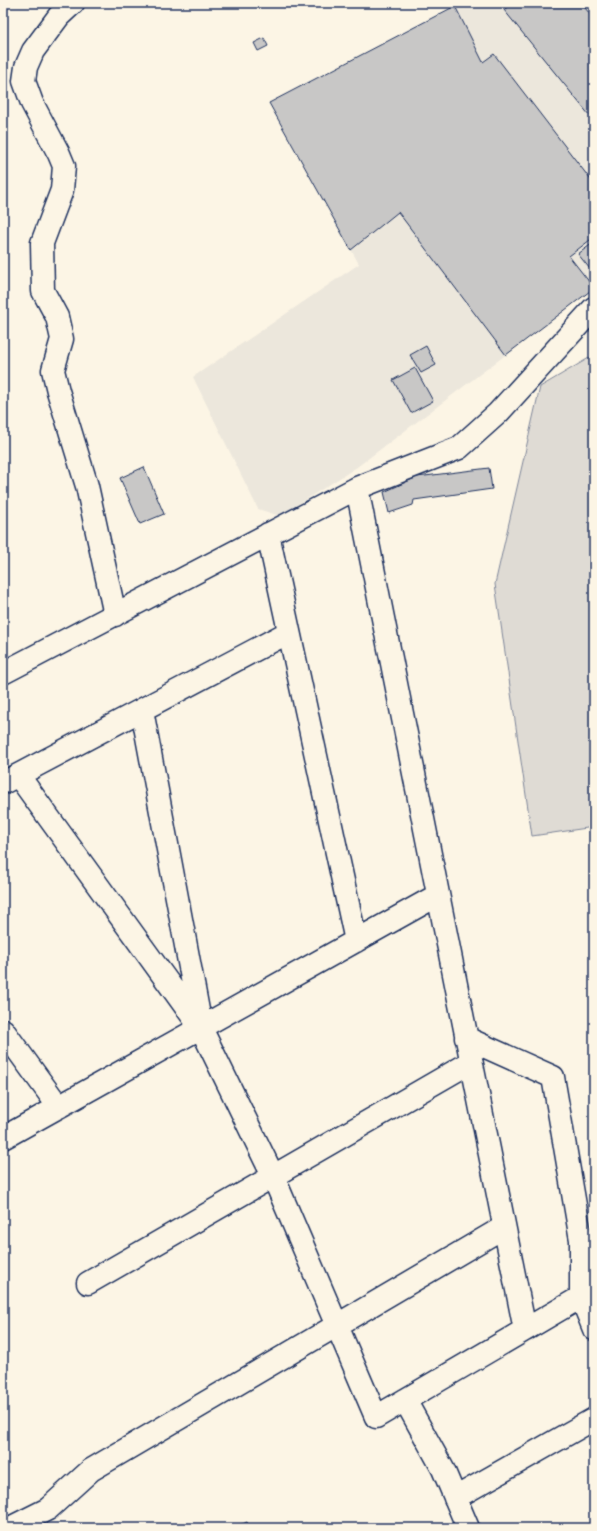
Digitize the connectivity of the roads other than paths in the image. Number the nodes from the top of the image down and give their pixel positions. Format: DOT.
graph roads {
  1 [pos="73,3"];
  2 [pos="594,308"];
  3 [pos="357,488"];
  4 [pos="268,534"];
  5 [pos="115,615"];
  6 [pos="289,632"];
  7 [pos="3,673"];
  8 [pos="142,710"];
  9 [pos="11,779"];
  10 [pos="438,895"];
  11 [pos="356,941"];
  12 [pos="201,1028"];
  13 [pos="3,1030"];
  14 [pos="466,1038"];
  15 [pos="471,1062"];
  16 [pos="59,1107"];
  17 [pos="3,1138"];
  18 [pos="273,1176"];
  19 [pos="504,1227"];
  20 [pos="88,1282"];
  21 [pos="587,1290"];
  22 [pos="337,1325"];
  23 [pos="594,1328"];
  24 [pos="524,1330"];
  25 [pos="405,1400"];
  26 [pos="594,1419"];
  27 [pos="455,1498"];
  28 [pos="45,1518"];
  29 [pos="10,1528"];
  30 [pos="468,1528"];
  1 -- 5 [label="street"];
  2 -- 3 [label="street"];
  3 -- 4 [label="street"];
  3 -- 10 [label="street"];
  4 -- 5 [label="street"];
  4 -- 6 [label="street"];
  5 -- 7 [label="street"];
  6 -- 8 [label="street"];
  6 -- 11 [label="street"];
  8 -- 9 [label="street"];
  8 -- 12 [label="street"];
  9 -- 12 [label="street"];
  10 -- 11 [label="street"];
  10 -- 14 [label="street"];
  11 -- 12 [label="street"];
  12 -- 16 [label="street"];
  12 -- 18 [label="street"];
  13 -- 16 [label="street"];
  14 -- 15 [label="street"];
  14 -- 21 [label="street"];
  15 -- 18 [label="street"];
  15 -- 19 [label="street"];
  16 -- 17 [label="street"];
  18 -- 20 [label="street"];
  18 -- 22 [label="street"];
  19 -- 22 [label="street"];
  19 -- 24 [label="street"];
  21 -- 23 [label="street"];
  21 -- 24 [label="street"];
  22 -- 25 [label="street"];
  22 -- 28 [label="street"];
  24 -- 25 [label="street"];
  25 -- 27 [label="street"];
  26 -- 27 [label="street"];
  27 -- 30 [label="street"];
  28 -- 29 [label="street"];
}
